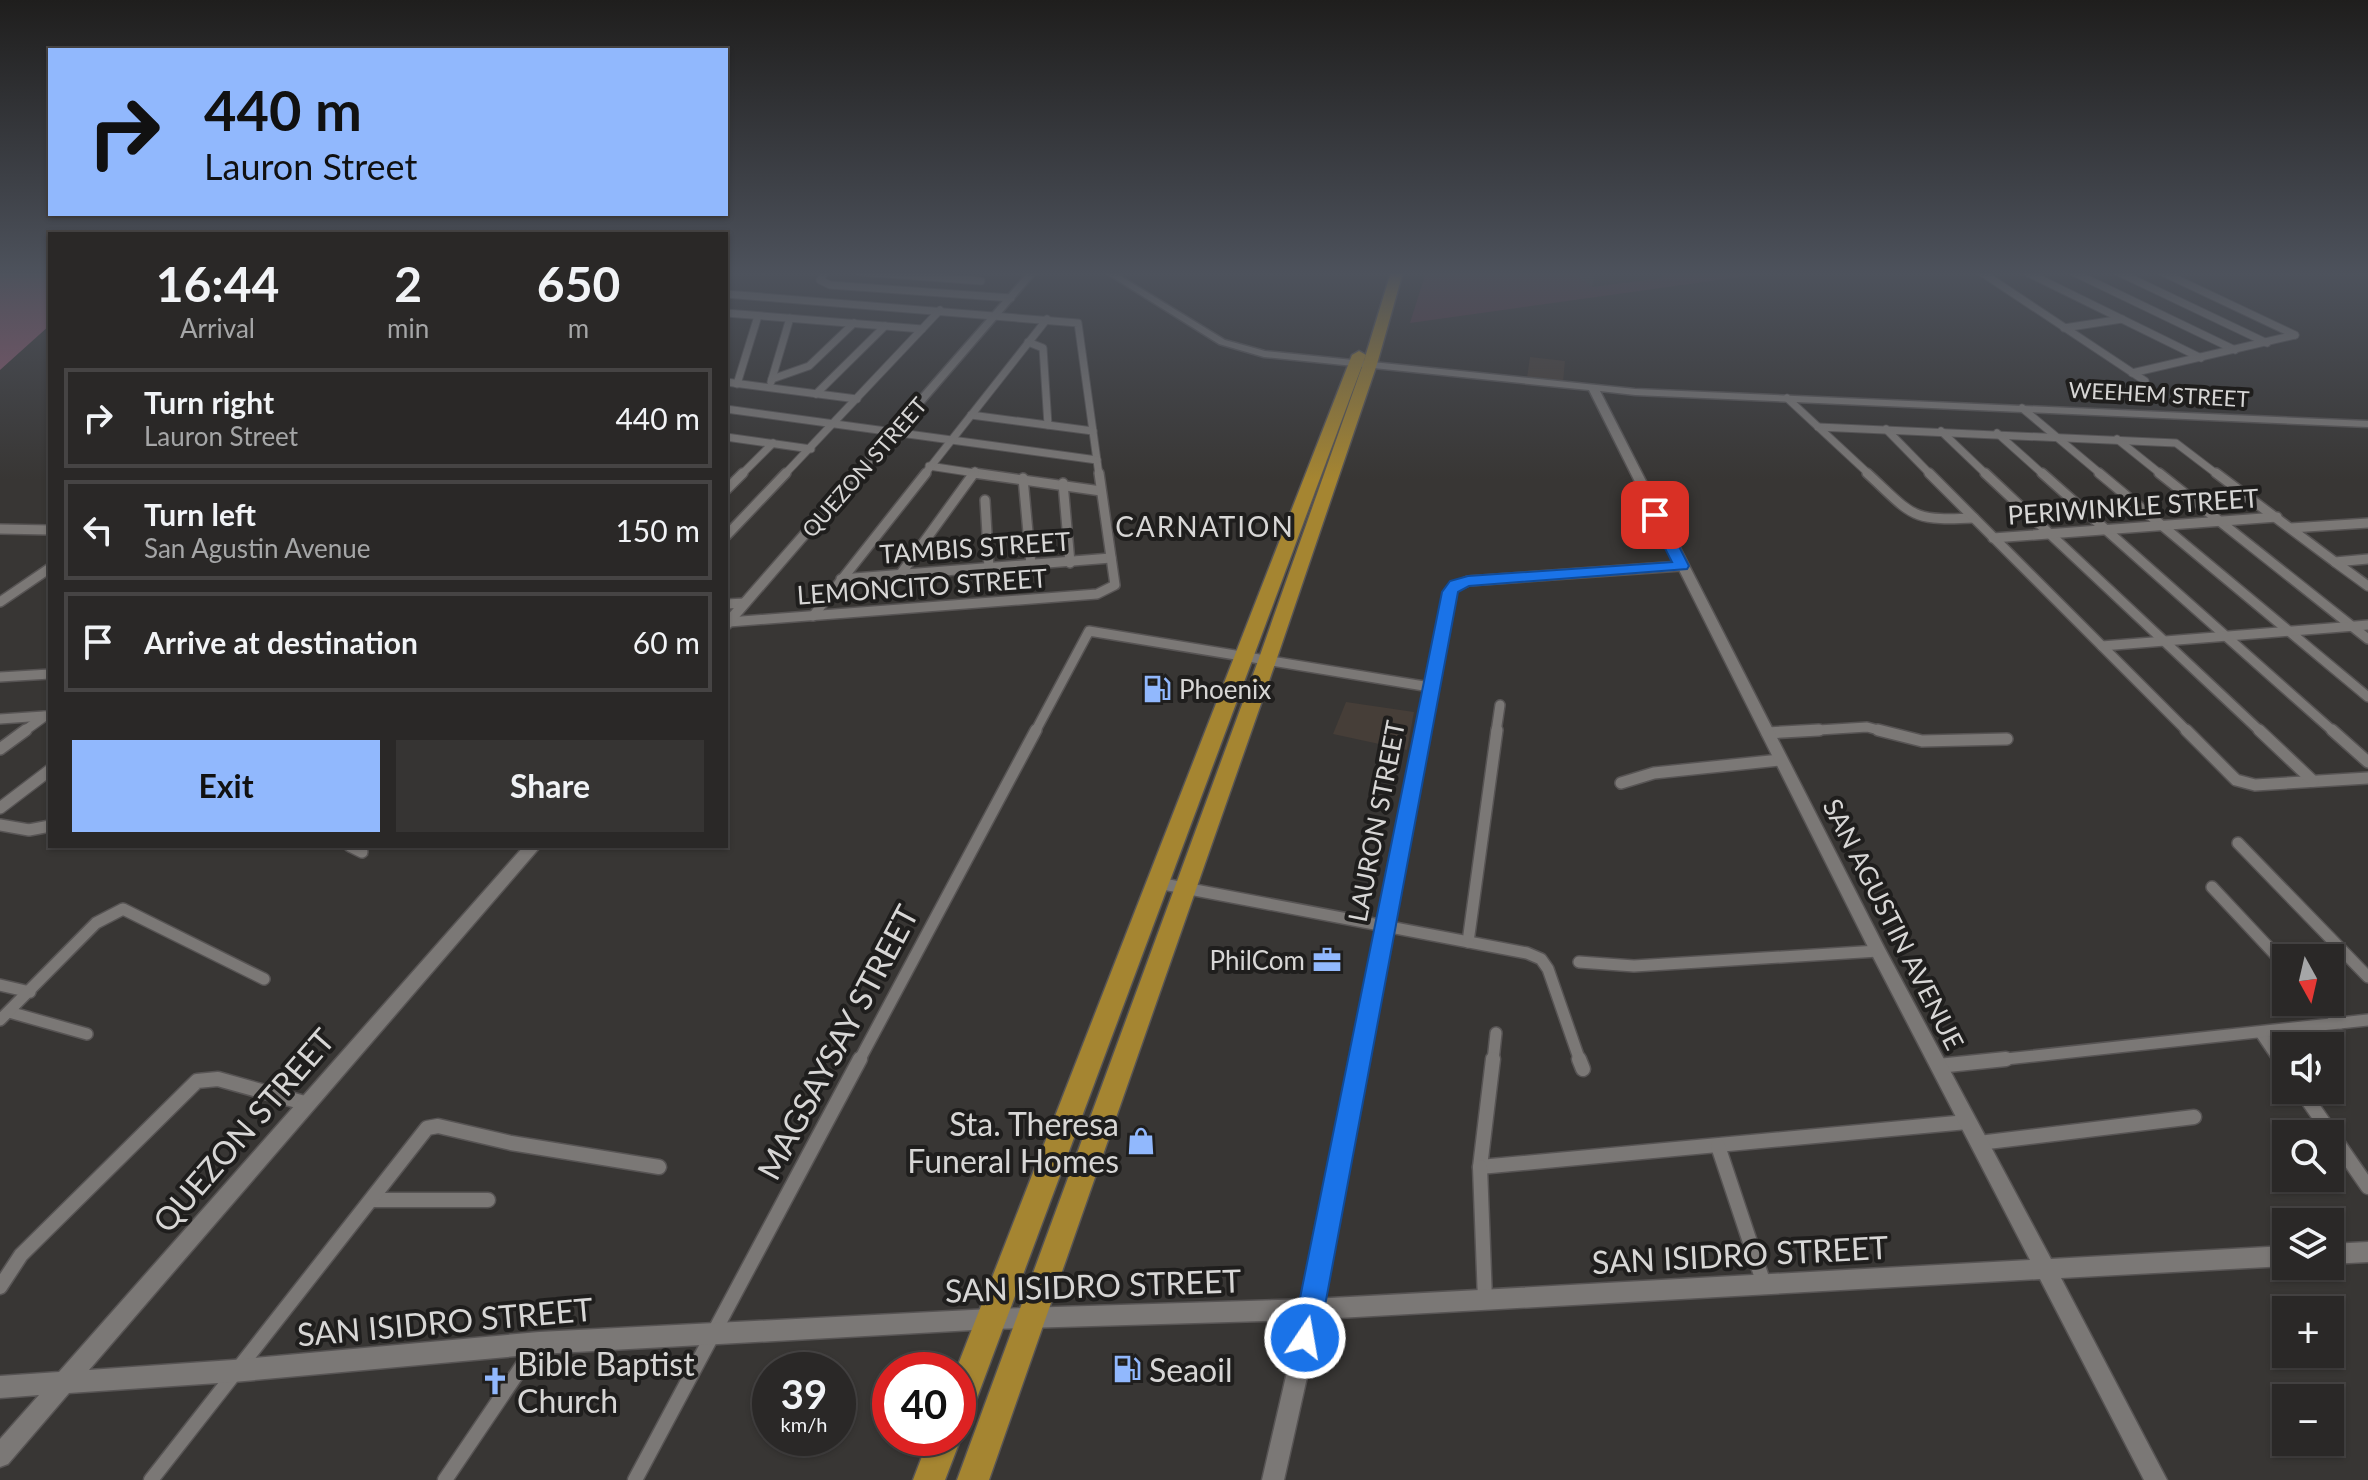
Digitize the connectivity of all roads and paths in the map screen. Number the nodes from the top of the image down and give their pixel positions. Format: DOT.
graph roads {
  1 [pos="750,341"];
  2 [pos="783,341"];
  3 [pos="836,341"];
  4 [pos="870,341"];
  5 [pos="911,341"];
  6 [pos="974,341"];
  7 [pos="1081,341"];
  8 [pos="1220,341"];
  9 [pos="1373,341"];
  10 [pos="2084,341"];
  11 [pos="2168,341"];
  12 [pos="2216,341"];
  13 [pos="2263,341"];
  14 [pos="2274,341"];
  15 [pos="1028,342"];
  16 [pos="2267,343"];
  17 [pos="2235,350"];
  18 [pos="2201,358"];
  19 [pos="1363,364"];
  20 [pos="2132,373"];
  21 [pos="2145,381"];
  22 [pos="728,382"];
  23 [pos="771,383"];
  24 [pos="737,384"];
  25 [pos="1593,388"];
  26 [pos="816,394"];
  27 [pos="1787,398"];
  28 [pos="857,399"];
  29 [pos="2022,408"];
  30 [pos="728,409"];
  31 [pos="971,415"];
  32 [pos="833,423"];
  33 [pos="2368,424"];
  34 [pos="1048,425"];
  35 [pos="1818,427"];
  36 [pos="1886,429"];
  37 [pos="895,431"];
  38 [pos="1093,431"];
  39 [pos="1941,431"];
  40 [pos="1997,433"];
  41 [pos="2057,436"];
  42 [pos="728,437"];
  43 [pos="2117,439"];
  44 [pos="950,440"];
  45 [pos="773,443"];
  46 [pos="811,449"];
  47 [pos="1097,460"];
  48 [pos="929,466"];
  49 [pos="975,471"];
  50 [pos="1023,478"];
  51 [pos="1063,483"];
  52 [pos="728,488"];
  53 [pos="1101,491"];
  54 [pos="985,500"];
  55 [pos="2277,517"];
  56 [pos="1974,518"];
  57 [pos="2222,521"];
  58 [pos="2368,523"];
  59 [pos="2164,525"];
  60 [pos="2291,528"];
  61 [pos="0,529"];
  62 [pos="2106,529"];
  63 [pos="48,530"];
  64 [pos="728,534"];
  65 [pos="2050,534"];
  66 [pos="1993,538"];
  67 [pos="1111,558"];
  68 [pos="2368,559"];
  69 [pos="2335,562"];
  70 [pos="1070,563"];
  71 [pos="1031,565"];
  72 [pos="1681,566"];
  73 [pos="989,568"];
  74 [pos="48,569"];
  75 [pos="900,575"];
  76 [pos="841,579"];
  77 [pos="2368,586"];
  78 [pos="0,602"];
  79 [pos="745,603"];
  80 [pos="728,604"];
  81 [pos="813,616"];
  82 [pos="728,624"];
  83 [pos="2368,625"];
  84 [pos="2353,627"];
  85 [pos="2290,632"];
  86 [pos="2227,636"];
  87 [pos="2368,639"];
  88 [pos="2164,641"];
  89 [pos="2102,646"];
  90 [pos="1255,659"];
  91 [pos="48,674"];
  92 [pos="0,677"];
  93 [pos="1430,687"];
  94 [pos="1243,690"];
  95 [pos="2368,697"];
  96 [pos="1500,705"];
  97 [pos="48,716"];
  98 [pos="0,719"];
  99 [pos="1767,733"];
  100 [pos="2007,739"];
  101 [pos="0,749"];
  102 [pos="1780,760"];
  103 [pos="2368,762"];
  104 [pos="48,772"];
  105 [pos="2368,778"];
  106 [pos="2313,781"];
  107 [pos="1621,783"];
  108 [pos="0,808"];
  109 [pos="0,825"];
  110 [pos="48,826"];
  111 [pos="2238,843"];
  112 [pos="354,848"];
  113 [pos="531,848"];
  114 [pos="362,852"];
  115 [pos="1156,882"];
  116 [pos="2212,887"];
  117 [pos="1185,889"];
  118 [pos="1384,926"];
  119 [pos="1468,942"];
  120 [pos="1878,951"];
  121 [pos="2272,951"];
  122 [pos="1579,962"];
  123 [pos="2368,977"];
  124 [pos="264,979"];
  125 [pos="0,985"];
  126 [pos="30,992"];
  127 [pos="4,1016"];
  128 [pos="2333,1016"];
  129 [pos="2367,1021"];
  130 [pos="2340,1023"];
  131 [pos="1496,1033"];
  132 [pos="2261,1033"];
  133 [pos="87,1034"];
  134 [pos="2272,1049"];
  135 [pos="1938,1066"];
  136 [pos="1583,1069"];
  137 [pos="308,1104"];
  138 [pos="2311,1104"];
  139 [pos="1067,1117"];
  140 [pos="2194,1117"];
  141 [pos="1967,1122"];
  142 [pos="1100,1126"];
  143 [pos="1979,1143"];
  144 [pos="1718,1146"];
  145 [pos="659,1167"];
  146 [pos="1480,1167"];
  147 [pos="2368,1187"];
  148 [pos="372,1200"];
  149 [pos="488,1200"];
  150 [pos="2368,1252"];
  151 [pos="2344,1253"];
  152 [pos="2272,1257"];
  153 [pos="2046,1268"];
  154 [pos="1764,1284"];
  155 [pos="0,1287"];
  156 [pos="1485,1300"];
  157 [pos="1312,1309"];
  158 [pos="991,1319"];
  159 [pos="1031,1319"];
  160 [pos="712,1336"];
  161 [pos="539,1343"];
  162 [pos="976,1359"];
  163 [pos="233,1371"];
  164 [pos="64,1383"];
  165 [pos="0,1387"];
  166 [pos="0,1456"];
  167 [pos="938,1456"];
  168 [pos="151,1480"];
  169 [pos="445,1480"];
  170 [pos="635,1480"];
  171 [pos="929,1480"];
  172 [pos="973,1480"];
  173 [pos="1273,1480"];
  174 [pos="2156,1480"];
  1 -- 24 [label="street"];
  2 -- 23 [label="street"];
  3 -- 23 [label="street"];
  4 -- 26 [label="street"];
  5 -- 28 [label="street"];
  6 -- 37 [label="street, QUEZON STREET"];
  7 -- 38 [label="street"];
  8 -- 19 [label="street, WEEHEM STREET"];
  9 -- 19 [label="highway"];
  10 -- 20 [label="street"];
  11 -- 18 [label="street"];
  12 -- 17 [label="street"];
  13 -- 16 [label="street"];
  14 -- 16 [label="street"];
  15 -- 31 [label="street"];
  15 -- 34 [label="street"];
  16 -- 17 [label="street"];
  17 -- 18 [label="street"];
  18 -- 20 [label="street"];
  19 -- 25 [label="street, WEEHEM STREET"];
  19 -- 90 [label="highway"];
  20 -- 21 [label="street"];
  22 -- 24 [label="street"];
  23 -- 24 [label="street"];
  23 -- 26 [label="street"];
  25 -- 27 [label="street, WEEHEM STREET"];
  25 -- 72 [label="street, SAN AGUSTIN AVENUE"];
  26 -- 28 [label="street"];
  27 -- 29 [label="street, WEEHEM STREET"];
  27 -- 35 [label="street"];
  28 -- 32 [label="street"];
  29 -- 33 [label="street, WEEHEM STREET"];
  29 -- 41 [label="street"];
  30 -- 32 [label="street"];
  31 -- 34 [label="street"];
  31 -- 44 [label="street"];
  32 -- 37 [label="street"];
  32 -- 46 [label="street"];
  34 -- 38 [label="street"];
  35 -- 36 [label="street"];
  35 -- 56 [label="street"];
  36 -- 39 [label="street"];
  36 -- 56 [label="street"];
  37 -- 44 [label="street"];
  37 -- 79 [label="street, QUEZON STREET"];
  38 -- 47 [label="street"];
  39 -- 40 [label="street"];
  39 -- 65 [label="street"];
  40 -- 41 [label="street"];
  40 -- 62 [label="street"];
  41 -- 43 [label="street"];
  41 -- 59 [label="street"];
  42 -- 45 [label="street"];
  43 -- 55 [label="street"];
  43 -- 57 [label="street"];
  44 -- 47 [label="street"];
  44 -- 48 [label="street"];
  45 -- 46 [label="street"];
  45 -- 52 [label="street"];
  46 -- 64 [label="street"];
  47 -- 53 [label="street"];
  48 -- 49 [label="street"];
  48 -- 76 [label="street"];
  49 -- 50 [label="street"];
  49 -- 75 [label="street"];
  50 -- 51 [label="street"];
  50 -- 71 [label="street"];
  51 -- 53 [label="street"];
  51 -- 70 [label="street"];
  53 -- 67 [label="street"];
  54 -- 73 [label="street"];
  55 -- 57 [label="street, PERIWINKLE STREET"];
  55 -- 60 [label="street"];
  56 -- 66 [label="street"];
  57 -- 59 [label="street, PERIWINKLE STREET"];
  57 -- 84 [label="street"];
  58 -- 60 [label="street"];
  59 -- 62 [label="street, PERIWINKLE STREET"];
  59 -- 85 [label="street"];
  60 -- 69 [label="street"];
  61 -- 63 [label="street"];
  62 -- 65 [label="street, PERIWINKLE STREET"];
  62 -- 86 [label="street"];
  65 -- 66 [label="street, PERIWINKLE STREET"];
  65 -- 88 [label="street"];
  66 -- 89 [label="street"];
  67 -- 70 [label="street, TAMBIS STREET"];
  67 -- 81 [label="street, LEMONCITO STREET"];
  68 -- 69 [label="street"];
  69 -- 77 [label="street"];
  70 -- 71 [label="street, TAMBIS STREET"];
  71 -- 73 [label="street, TAMBIS STREET"];
  72 -- 93 [label="street, LAURON STREET"];
  72 -- 99 [label="street, SAN AGUSTIN AVENUE"];
  73 -- 75 [label="street, TAMBIS STREET"];
  74 -- 78 [label="street"];
  75 -- 76 [label="street, TAMBIS STREET"];
  76 -- 81 [label="street"];
  79 -- 80 [label="street"];
  79 -- 82 [label="street, QUEZON STREET"];
  81 -- 82 [label="street, LEMONCITO STREET"];
  83 -- 84 [label="street"];
  84 -- 85 [label="street"];
  84 -- 87 [label="street"];
  85 -- 86 [label="street"];
  85 -- 95 [label="street"];
  86 -- 88 [label="street"];
  86 -- 103 [label="street"];
  88 -- 89 [label="street"];
  88 -- 106 [label="street"];
  89 -- 106 [label="street"];
  90 -- 93 [label="street"];
  90 -- 94 [label="highway"];
  90 -- 160 [label="street, MAGSAYSAY STREET"];
  91 -- 92 [label="street"];
  93 -- 118 [label="street, LAURON STREET"];
  94 -- 115 [label="highway"];
  94 -- 117 [label="highway"];
  96 -- 119 [label="street"];
  97 -- 98 [label="street"];
  97 -- 101 [label="street"];
  99 -- 100 [label="street"];
  99 -- 102 [label="street, SAN AGUSTIN AVENUE"];
  102 -- 107 [label="street"];
  102 -- 120 [label="street, SAN AGUSTIN AVENUE"];
  104 -- 108 [label="street"];
  105 -- 106 [label="street"];
  109 -- 110 [label="street"];
  111 -- 123 [label="street"];
  112 -- 114 [label="street"];
  113 -- 137 [label="street, QUEZON STREET"];
  115 -- 117 [label="street"];
  115 -- 139 [label="highway"];
  116 -- 121 [label="street"];
  117 -- 118 [label="street"];
  117 -- 142 [label="highway"];
  118 -- 119 [label="street"];
  118 -- 157 [label="street, LAURON STREET"];
  119 -- 136 [label="street"];
  120 -- 122 [label="street"];
  120 -- 135 [label="street, SAN AGUSTIN AVENUE"];
  124 -- 126 [label="street"];
  125 -- 126 [label="street"];
  126 -- 127 [label="street"];
  127 -- 133 [label="street"];
  128 -- 130 [label="street"];
  129 -- 130 [label="street"];
  130 -- 132 [label="street"];
  131 -- 146 [label="street"];
  132 -- 134 [label="street"];
  132 -- 135 [label="street"];
  135 -- 141 [label="street, SAN AGUSTIN AVENUE"];
  137 -- 155 [label="street"];
  137 -- 164 [label="street, QUEZON STREET"];
  138 -- 147 [label="street"];
  139 -- 142 [label="highway"];
  139 -- 158 [label="highway"];
  140 -- 143 [label="street"];
  141 -- 143 [label="street, SAN AGUSTIN AVENUE"];
  141 -- 144 [label="street"];
  142 -- 159 [label="highway"];
  143 -- 153 [label="street, SAN AGUSTIN AVENUE"];
  144 -- 146 [label="street"];
  144 -- 154 [label="street"];
  145 -- 148 [label="street"];
  146 -- 156 [label="street"];
  148 -- 149 [label="street"];
  148 -- 163 [label="street"];
  150 -- 151 [label="street"];
  152 -- 153 [label="street, SAN ISIDRO STREET"];
  153 -- 154 [label="street, SAN ISIDRO STREET"];
  153 -- 174 [label="street, SAN AGUSTIN AVENUE"];
  154 -- 156 [label="street, SAN ISIDRO STREET"];
  156 -- 157 [label="street, SAN ISIDRO STREET"];
  157 -- 159 [label="street, SAN ISIDRO STREET"];
  157 -- 173 [label="street, LAURON STREET"];
  158 -- 159 [label="street, SAN ISIDRO STREET"];
  158 -- 160 [label="street, SAN ISIDRO STREET"];
  158 -- 162 [label="highway"];
  159 -- 172 [label="highway"];
  160 -- 161 [label="street, SAN ISIDRO STREET"];
  160 -- 170 [label="street, MAGSAYSAY STREET"];
  161 -- 163 [label="street, SAN ISIDRO STREET"];
  161 -- 169 [label="street"];
  163 -- 164 [label="street, SAN ISIDRO STREET"];
  163 -- 168 [label="street"];
  164 -- 165 [label="street, SAN ISIDRO STREET"];
  164 -- 166 [label="street, QUEZON STREET"];
  167 -- 171 [label="highway"];
}
